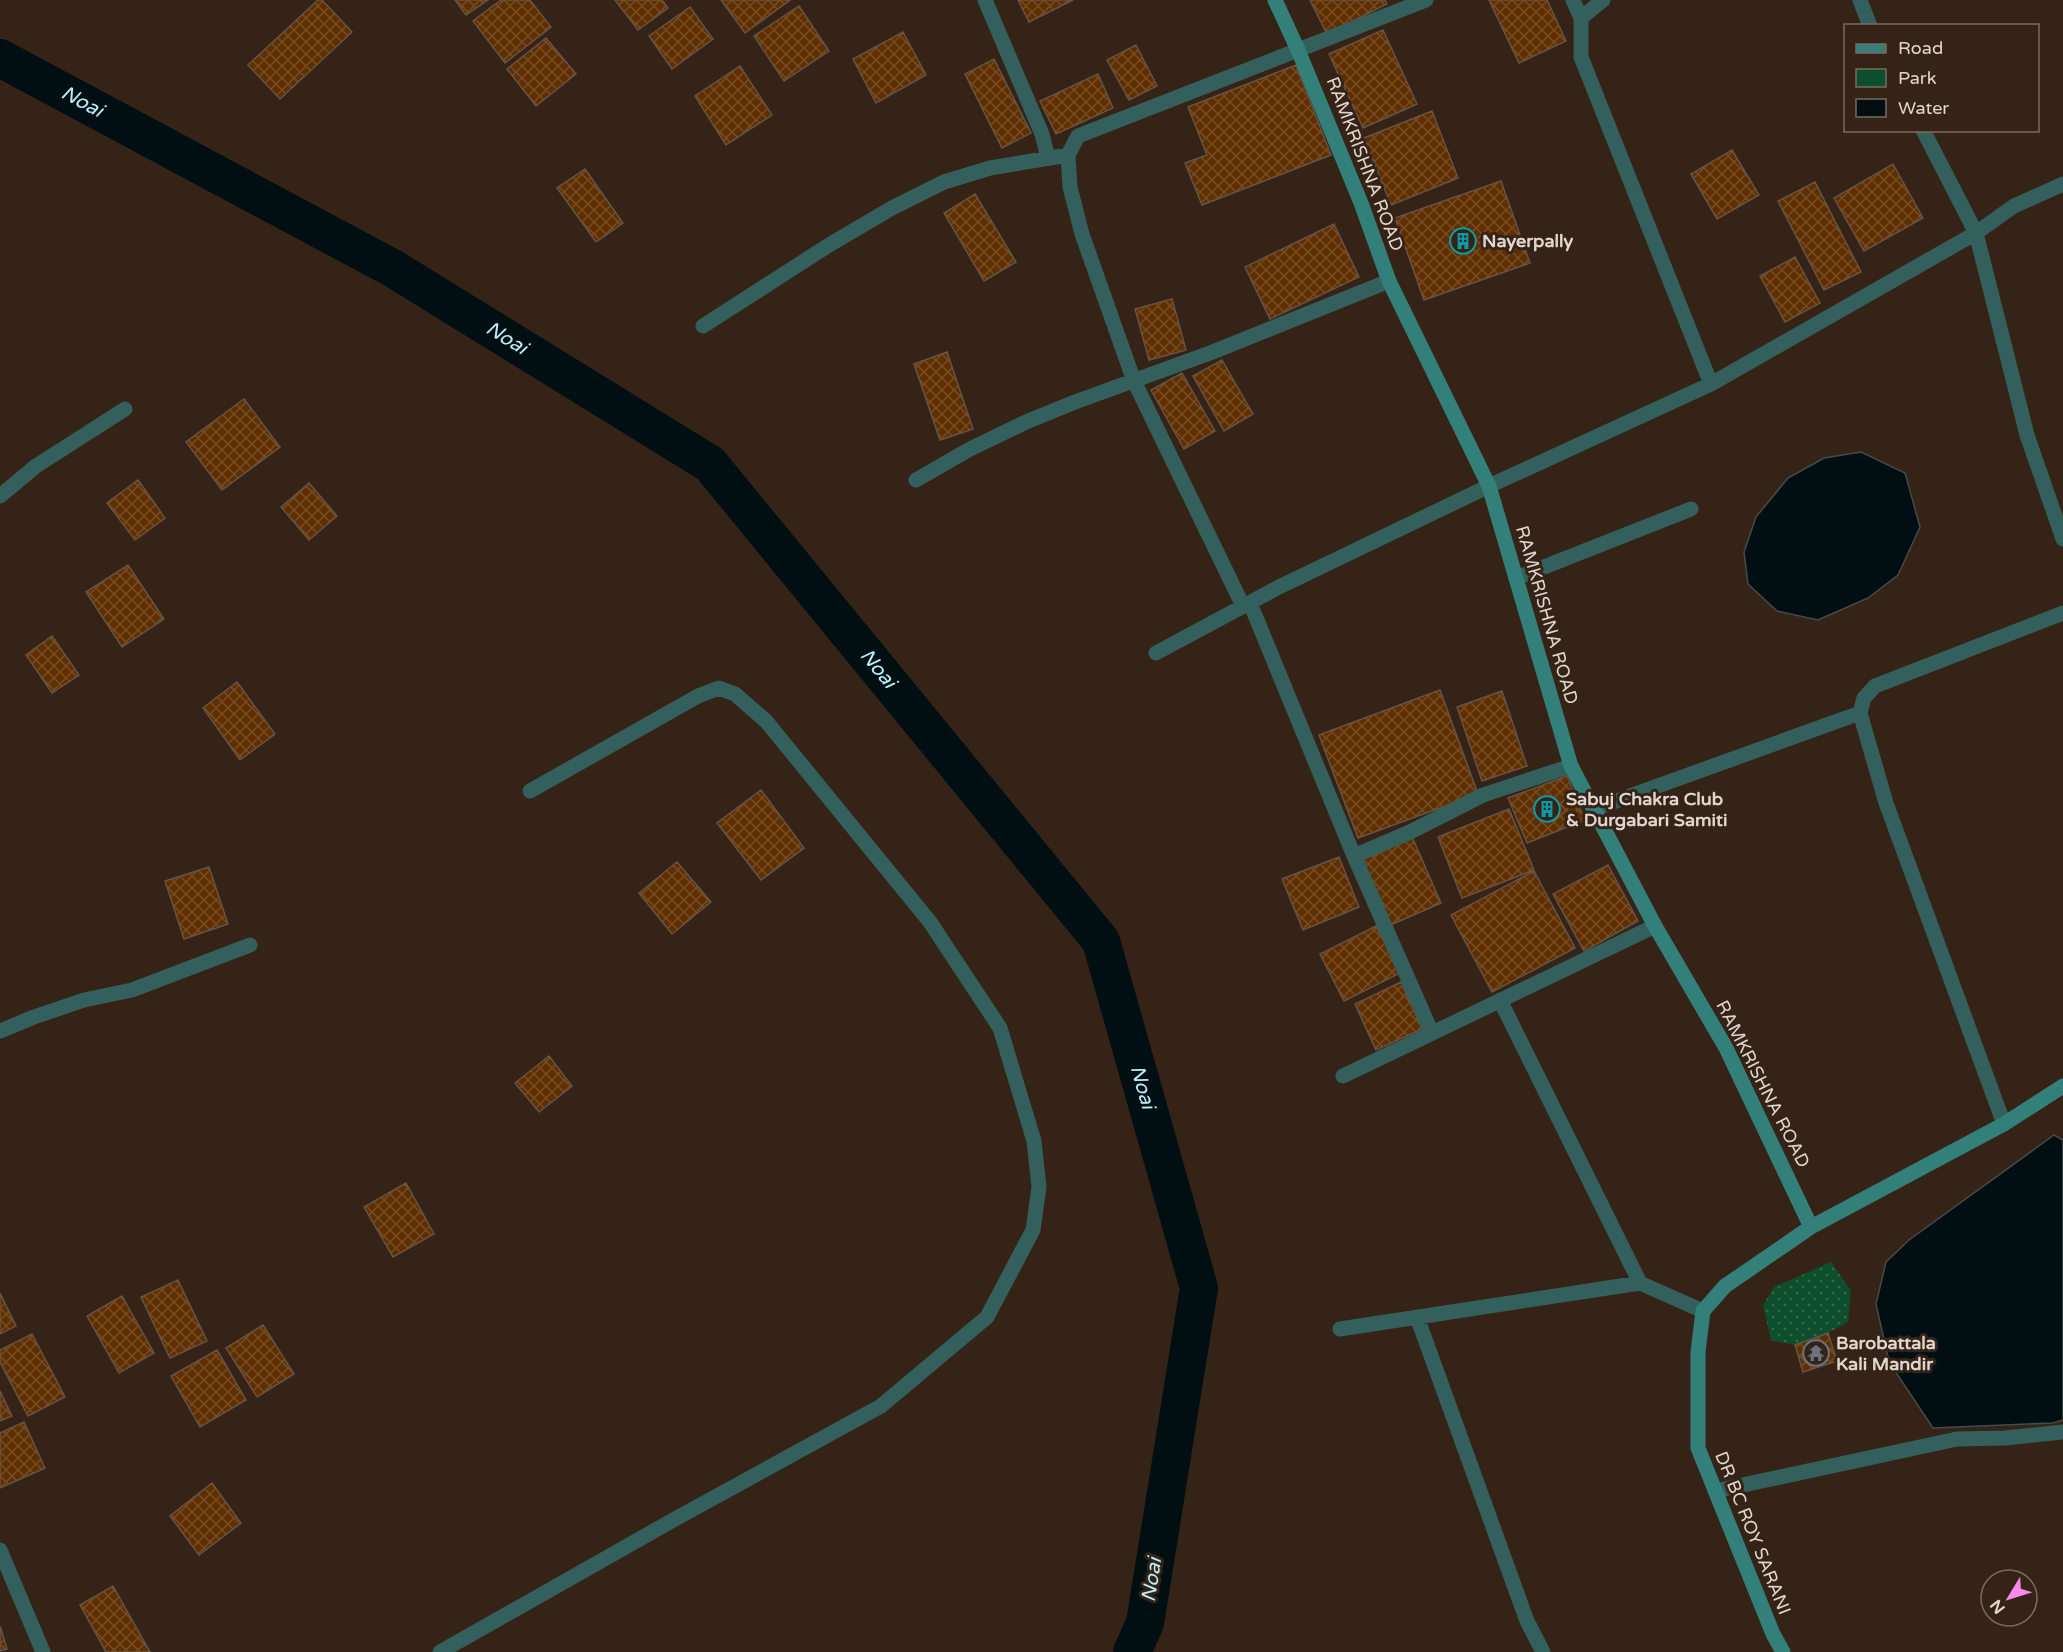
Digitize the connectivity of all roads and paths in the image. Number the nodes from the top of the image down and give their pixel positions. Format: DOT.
graph roads {
  1 [pos="985,0"];
  2 [pos="1275,0"];
  3 [pos="1426,0"];
  4 [pos="1573,0"];
  5 [pos="1603,0"];
  6 [pos="1860,0"];
  7 [pos="1581,18"];
  8 [pos="1869,24"];
  9 [pos="1298,50"];
  10 [pos="1924,132"];
  11 [pos="1068,155"];
  12 [pos="1048,159"];
  13 [pos="2063,184"];
  14 [pos="1977,233"];
  15 [pos="1389,281"];
  16 [pos="703,326"];
  17 [pos="1134,381"];
  18 [pos="1711,384"];
  19 [pos="125,410"];
  20 [pos="916,480"];
  21 [pos="1489,486"];
  22 [pos="0,496"];
  23 [pos="1691,509"];
  24 [pos="2063,539"];
  25 [pos="1516,578"];
  26 [pos="1247,604"];
  27 [pos="2063,613"];
  28 [pos="1156,653"];
  29 [pos="1860,714"];
  30 [pos="1570,766"];
  31 [pos="530,791"];
  32 [pos="1594,809"];
  33 [pos="1354,856"];
  34 [pos="1655,926"];
  35 [pos="250,945"];
  36 [pos="1500,1000"];
  37 [pos="0,1031"];
  38 [pos="1432,1033"];
  39 [pos="1342,1076"];
  40 [pos="2063,1086"];
  41 [pos="2004,1124"];
  42 [pos="1811,1227"];
  43 [pos="1640,1283"];
  44 [pos="1703,1311"];
  45 [pos="1417,1317"];
  46 [pos="1340,1329"];
  47 [pos="2063,1432"];
  48 [pos="1715,1491"];
  49 [pos="0,1550"];
  50 [pos="43,1652"];
  51 [pos="440,1652"];
  52 [pos="1543,1652"];
  53 [pos="1783,1652"];
  1 -- 12 [label="street"];
  2 -- 9 [label="street, RAMKRISHNA ROAD"];
  3 -- 9 [label="street"];
  4 -- 7 [label="street"];
  5 -- 7 [label="street"];
  6 -- 8 [label="street"];
  7 -- 18 [label="street"];
  9 -- 11 [label="street"];
  9 -- 15 [label="street, RAMKRISHNA ROAD"];
  10 -- 14 [label="street"];
  11 -- 12 [label="street"];
  11 -- 17 [label="street"];
  12 -- 16 [label="street"];
  13 -- 14 [label="street"];
  14 -- 18 [label="street"];
  14 -- 24 [label="street"];
  15 -- 17 [label="street"];
  15 -- 21 [label="street, RAMKRISHNA ROAD"];
  17 -- 20 [label="street"];
  17 -- 26 [label="street"];
  18 -- 21 [label="street"];
  19 -- 22 [label="street"];
  21 -- 25 [label="street, RAMKRISHNA ROAD"];
  21 -- 26 [label="street"];
  23 -- 25 [label="street"];
  25 -- 30 [label="street, RAMKRISHNA ROAD"];
  26 -- 28 [label="street"];
  26 -- 33 [label="street"];
  27 -- 29 [label="street"];
  29 -- 32 [label="street"];
  29 -- 41 [label="street"];
  30 -- 32 [label="street, RAMKRISHNA ROAD"];
  30 -- 33 [label="street"];
  31 -- 51 [label="street"];
  32 -- 34 [label="street, RAMKRISHNA ROAD"];
  33 -- 38 [label="street"];
  34 -- 36 [label="street"];
  34 -- 42 [label="street, RAMKRISHNA ROAD"];
  35 -- 37 [label="street"];
  36 -- 38 [label="street"];
  36 -- 43 [label="street"];
  38 -- 39 [label="street"];
  40 -- 41 [label="street"];
  41 -- 42 [label="street"];
  42 -- 44 [label="street"];
  43 -- 44 [label="street"];
  43 -- 45 [label="street"];
  44 -- 48 [label="street, DR BC ROY SARANI"];
  45 -- 46 [label="street"];
  45 -- 52 [label="street"];
  47 -- 48 [label="street"];
  48 -- 53 [label="street, DR BC ROY SARANI"];
  49 -- 50 [label="street"];
}
